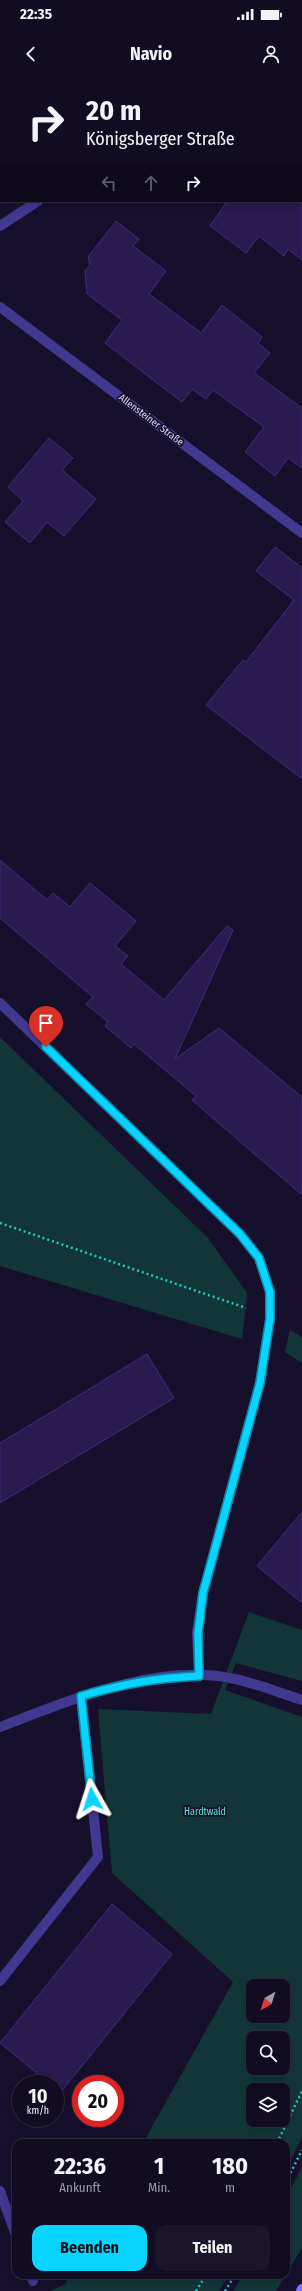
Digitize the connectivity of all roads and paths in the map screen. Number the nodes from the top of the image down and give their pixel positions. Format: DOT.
graph roads {
  1 [pos="36,202"];
  2 [pos="0,226"];
  3 [pos="0,307"];
  4 [pos="302,533"];
  5 [pos="0,1003"];
  6 [pos="0,1223"];
  7 [pos="270,1311"];
  8 [pos="199,1676"];
  9 [pos="81,1696"];
  10 [pos="302,1700"];
  11 [pos="0,1727"];
  12 [pos="0,1981"];
  13 [pos="302,2091"];
  14 [pos="279,2139"];
  15 [pos="302,2150"];
  16 [pos="290,2174"];
  17 [pos="0,2192"];
  18 [pos="12,2224"];
  19 [pos="204,2279"];
  20 [pos="232,2279"];
  21 [pos="196,2291"];
  22 [pos="225,2291"];
  1 -- 2 [label="street"];
  3 -- 4 [label="street, Allensteiner Straße"];
  5 -- 7 [label="street"];
  6 -- 7 [label="path"];
  7 -- 8 [label="street"];
  8 -- 9 [label="street"];
  8 -- 10 [label="street"];
  9 -- 11 [label="street"];
  9 -- 12 [label="street"];
  13 -- 14 [label="path"];
  15 -- 16 [label="path"];
  17 -- 18 [label="street"];
  19 -- 21 [label="path"];
  20 -- 22 [label="path"];
}
